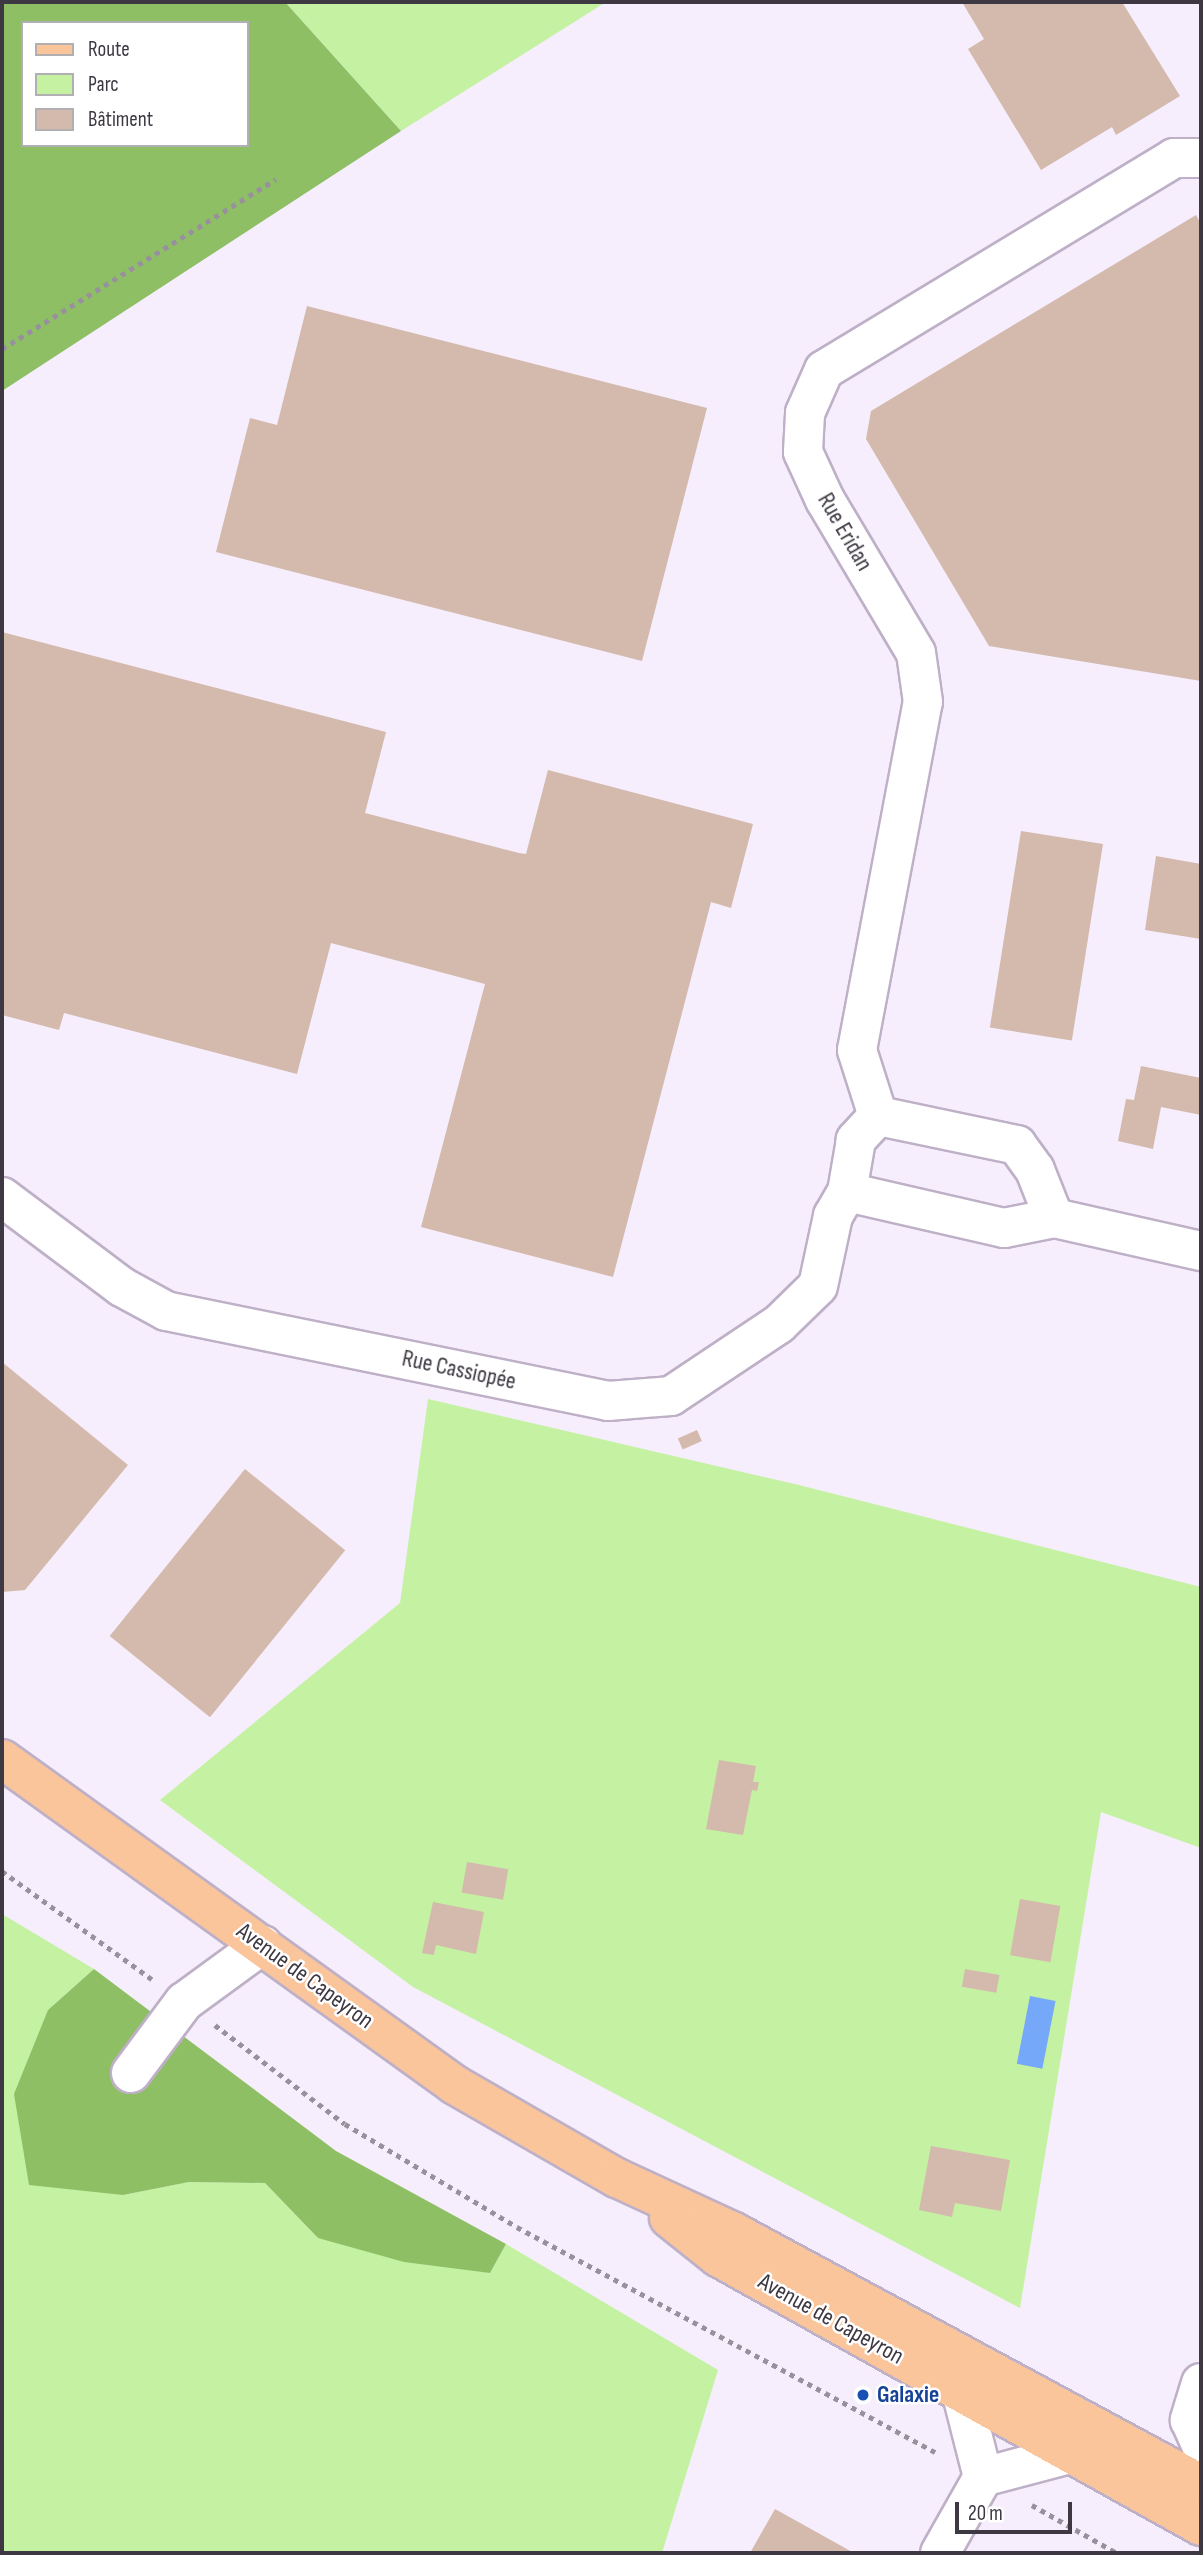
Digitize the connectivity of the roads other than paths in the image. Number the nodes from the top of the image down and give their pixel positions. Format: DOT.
graph roads {
  1 [pos="1201,158"];
  2 [pos="878,1116"];
  3 [pos="847,1192"];
  4 [pos="2,1197"];
  5 [pos="1054,1218"];
  6 [pos="1201,1251"];
  7 [pos="2,1759"];
  8 [pos="262,1945"];
  9 [pos="131,2073"];
  10 [pos="617,2178"];
  11 [pos="1201,2383"];
  12 [pos="961,2391"];
  13 [pos="1201,2445"];
  14 [pos="1074,2454"];
  15 [pos="983,2477"];
  16 [pos="1201,2484"];
  17 [pos="1201,2526"];
  18 [pos="940,2553"];
  1 -- 2 [label="street, Rue Eridan"];
  2 -- 3 [label="street, Rue Cassiopée"];
  2 -- 5 [label="street"];
  3 -- 4 [label="street, Rue Cassiopée"];
  3 -- 5 [label="street"];
  5 -- 6 [label="street"];
  7 -- 8 [label="main road, Avenue de Capeyron"];
  8 -- 9 [label="street"];
  8 -- 10 [label="main road, Avenue de Capeyron"];
  10 -- 12 [label="main road, Avenue de Capeyron"];
  10 -- 16 [label="main road, Avenue de Capeyron"];
  11 -- 13 [label="street"];
  12 -- 14 [label="main road, Avenue de Capeyron"];
  12 -- 15 [label="street"];
  14 -- 15 [label="street"];
  14 -- 17 [label="main road, Avenue de Capeyron"];
  15 -- 18 [label="street"];
}
